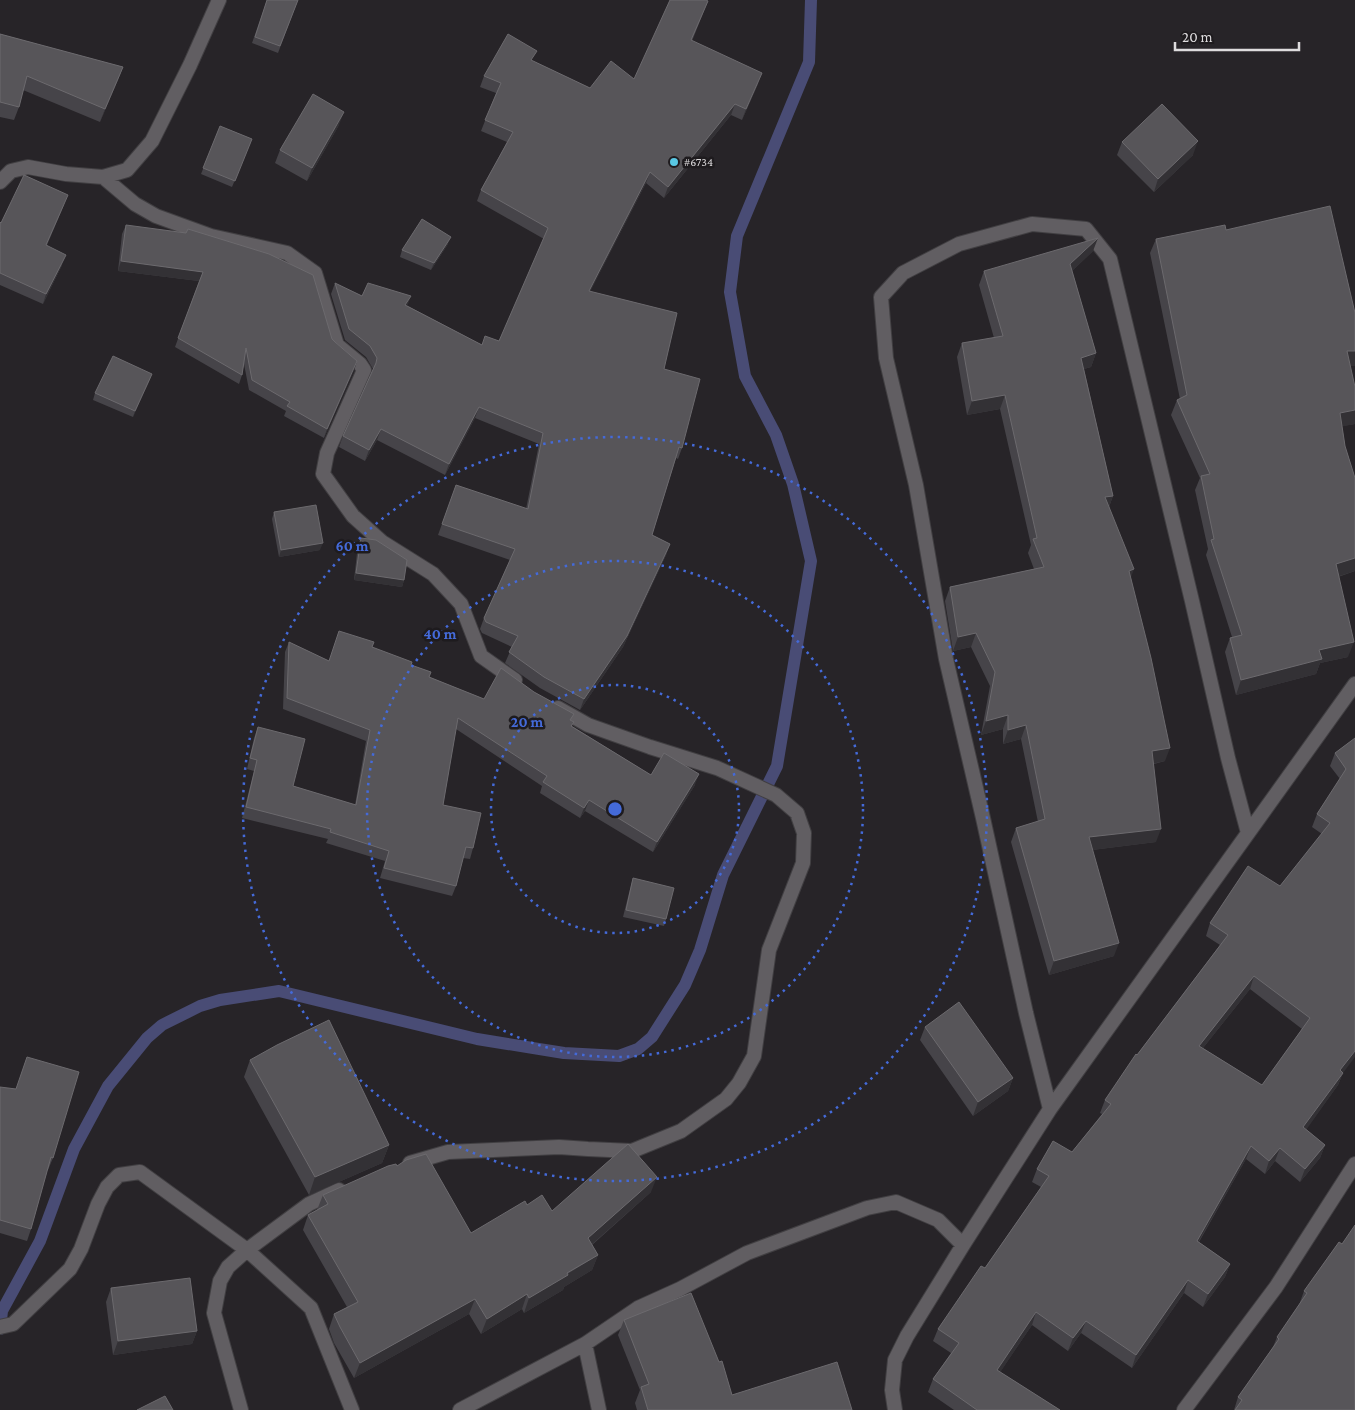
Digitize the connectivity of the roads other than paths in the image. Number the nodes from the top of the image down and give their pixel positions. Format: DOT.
graph roads {
  1 [pos="218,0"];
  2 [pos="103,177"];
  3 [pos="0,182"];
  4 [pos="1355,684"];
  5 [pos="528,689"];
  6 [pos="543,699"];
  7 [pos="1248,833"];
  8 [pos="1050,1110"];
  9 [pos="1355,1164"];
  10 [pos="396,1168"];
  11 [pos="353,1184"];
  12 [pos="963,1245"];
  13 [pos="247,1250"];
  14 [pos="7,1325"];
  15 [pos="585,1344"];
  16 [pos="241,1410"];
  17 [pos="352,1410"];
  18 [pos="460,1410"];
  19 [pos="599,1410"];
  20 [pos="895,1410"];
  21 [pos="1184,1410"];
  1 -- 2 [label="street"];
  2 -- 3 [label="street"];
  2 -- 5 [label="street"];
  4 -- 7 [label="street"];
  6 -- 10 [label="street"];
  7 -- 8 [label="street"];
  7 -- 8 [label="street"];
  8 -- 12 [label="street"];
  9 -- 21 [label="street"];
  11 -- 13 [label="street"];
  12 -- 15 [label="street"];
  12 -- 20 [label="street"];
  13 -- 14 [label="street"];
  13 -- 16 [label="street"];
  13 -- 17 [label="street"];
  15 -- 18 [label="street"];
  15 -- 19 [label="street"];
}
